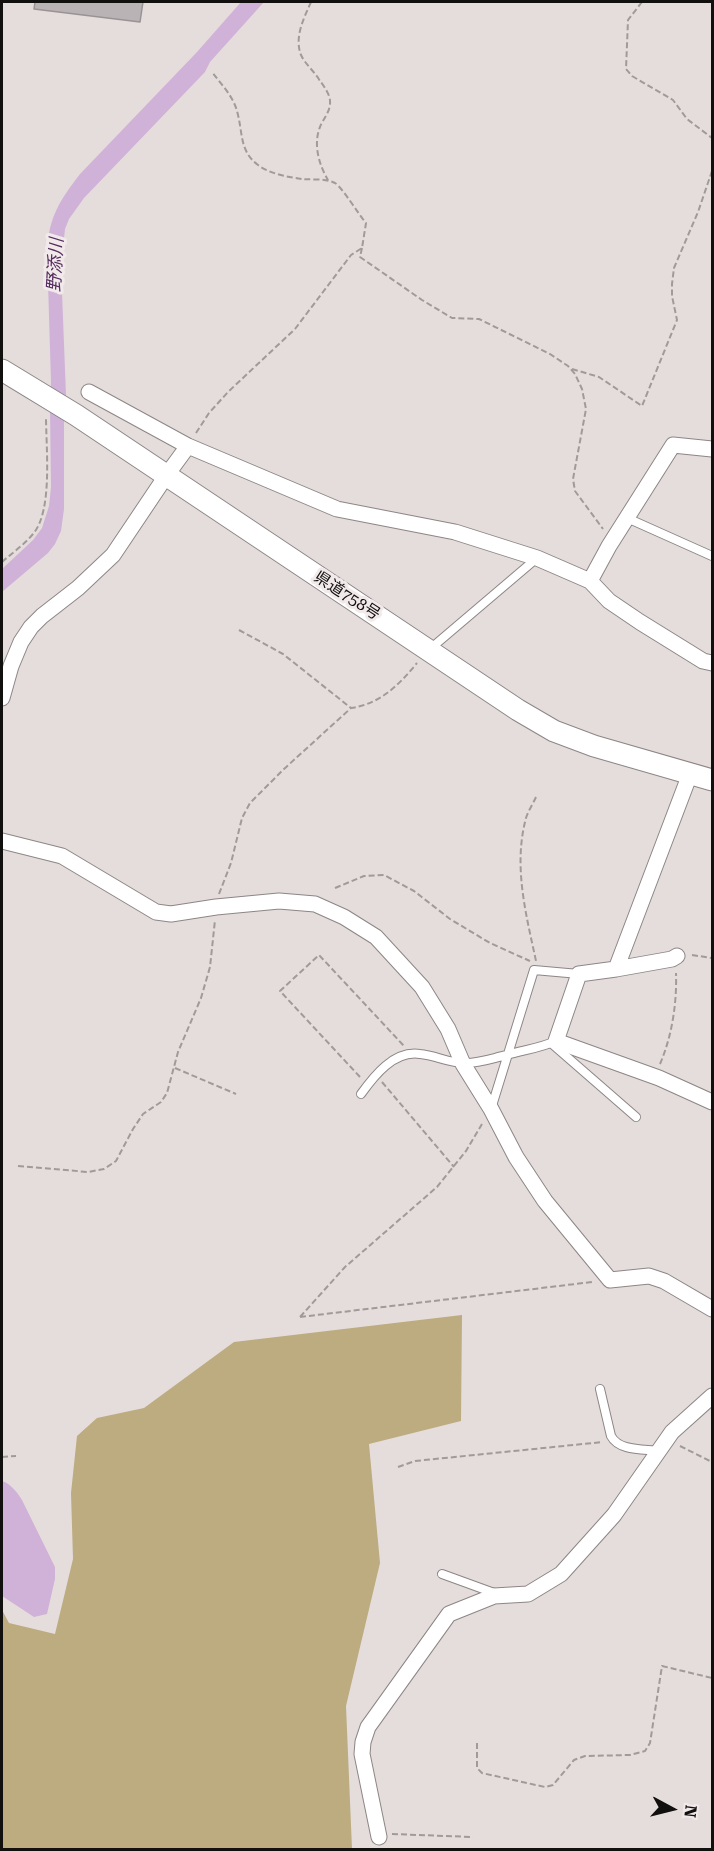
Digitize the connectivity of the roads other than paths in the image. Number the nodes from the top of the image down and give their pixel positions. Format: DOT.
graph roads {
  1 [pos="2,370"];
  2 [pos="88,392"];
  3 [pos="188,446"];
  4 [pos="712,449"];
  5 [pos="165,476"];
  6 [pos="627,518"];
  7 [pos="712,556"];
  8 [pos="537,558"];
  9 [pos="590,581"];
  10 [pos="429,650"];
  11 [pos="712,663"];
  12 [pos="2,698"];
  13 [pos="690,774"];
  14 [pos="712,780"];
  15 [pos="2,841"];
  16 [pos="675,957"];
  17 [pos="616,969"];
  18 [pos="579,974"];
  19 [pos="554,1042"];
  20 [pos="509,1054"];
  21 [pos="464,1064"];
  22 [pos="361,1094"];
  23 [pos="712,1102"];
  24 [pos="491,1109"];
  25 [pos="636,1117"];
  26 [pos="712,1309"];
  27 [pos="600,1389"];
  28 [pos="712,1396"];
  29 [pos="662,1445"];
  30 [pos="442,1574"];
  31 [pos="501,1596"];
  32 [pos="379,1837"];
  1 -- 5 [label="main road, 県道758号"];
  2 -- 3 [label="street"];
  3 -- 5 [label="street"];
  3 -- 8 [label="street"];
  4 -- 6 [label="street"];
  5 -- 10 [label="main road, 県道758号"];
  5 -- 12 [label="street"];
  6 -- 7 [label="lane"];
  6 -- 9 [label="street"];
  8 -- 9 [label="street"];
  8 -- 10 [label="lane"];
  9 -- 11 [label="street"];
  10 -- 13 [label="main road, 県道758号"];
  13 -- 14 [label="main road, 県道758号"];
  13 -- 17 [label="street"];
  15 -- 21 [label="street"];
  16 -- 17 [label="street"];
  17 -- 18 [label="street"];
  18 -- 19 [label="street"];
  18 -- 20 [label="lane"];
  19 -- 20 [label="lane"];
  19 -- 23 [label="street"];
  19 -- 25 [label="lane"];
  20 -- 21 [label="lane"];
  20 -- 24 [label="lane"];
  21 -- 22 [label="lane"];
  21 -- 24 [label="street"];
  24 -- 26 [label="street"];
  27 -- 29 [label="lane"];
  28 -- 29 [label="street"];
  29 -- 31 [label="street"];
  30 -- 31 [label="lane"];
  31 -- 32 [label="street"];
}
